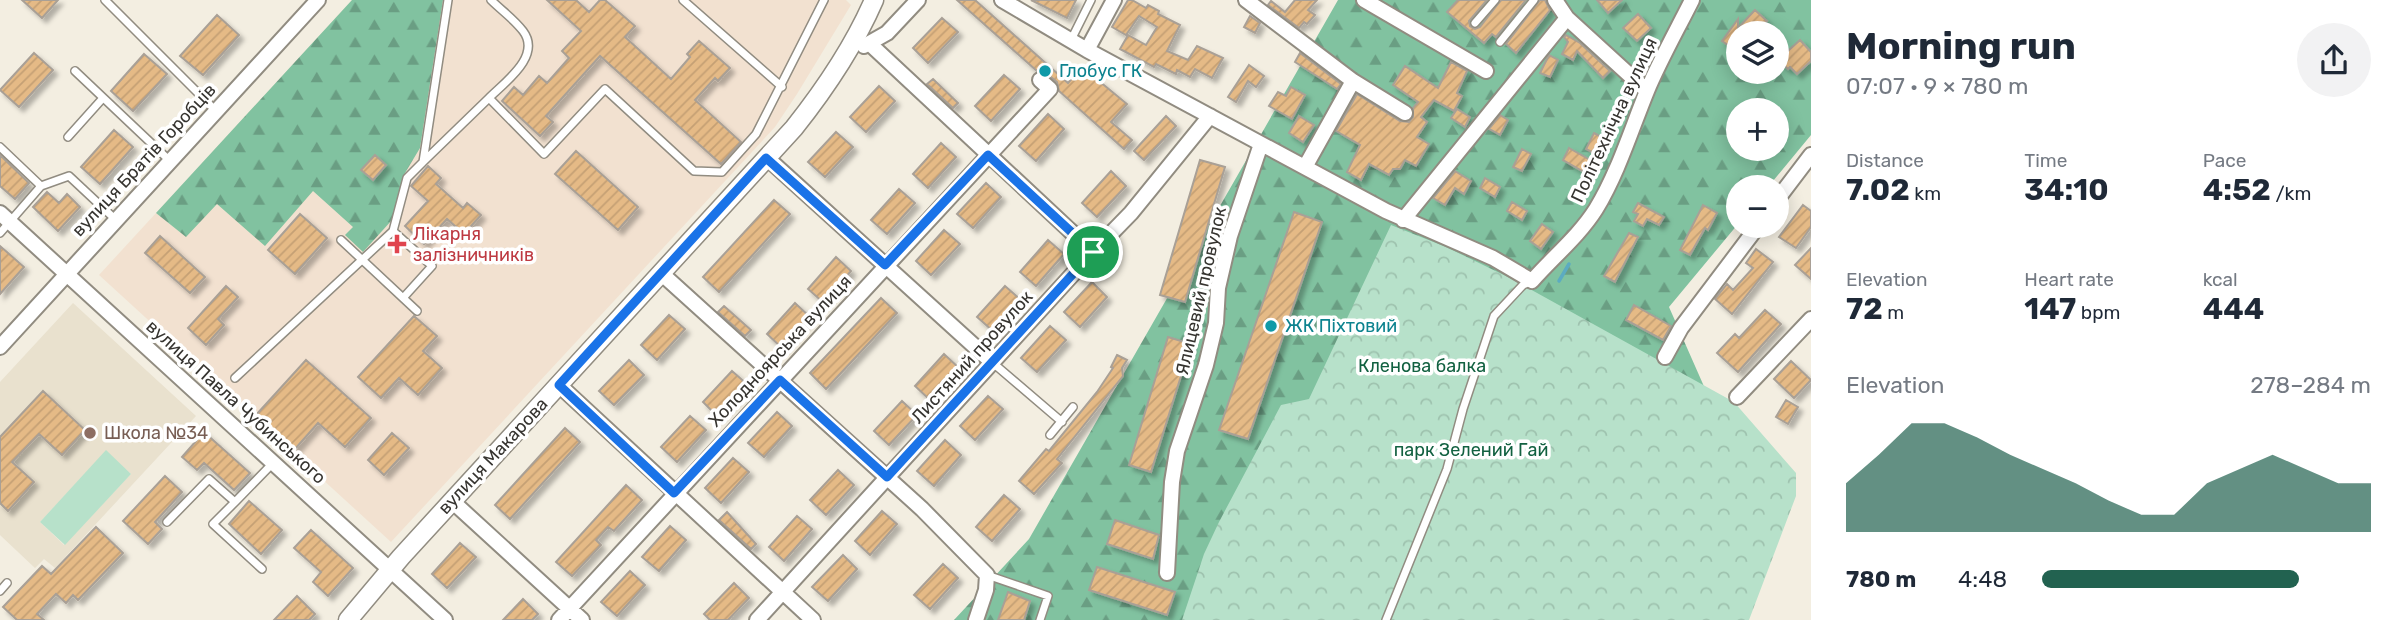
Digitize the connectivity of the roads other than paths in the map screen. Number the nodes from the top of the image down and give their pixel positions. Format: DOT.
graph roads {
  1 [pos="105,0"];
  2 [pos="318,0"];
  3 [pos="448,0"];
  4 [pos="491,0"];
  5 [pos="684,0"];
  6 [pos="824,0"];
  7 [pos="874,0"];
  8 [pos="918,0"];
  9 [pos="1002,0"];
  10 [pos="1091,0"];
  11 [pos="1114,0"];
  12 [pos="1246,0"];
  13 [pos="1364,0"];
  14 [pos="1495,0"];
  15 [pos="1534,0"];
  16 [pos="1555,0"];
  17 [pos="1692,0"];
  18 [pos="1567,18"];
  19 [pos="1475,23"];
  20 [pos="1071,40"];
  21 [pos="1500,42"];
  22 [pos="870,44"];
  23 [pos="1087,50"];
  24 [pos="846,53"];
  25 [pos="75,71"];
  26 [pos="1486,71"];
  27 [pos="1040,80"];
  28 [pos="1353,81"];
  29 [pos="782,86"];
  30 [pos="1647,91"];
  31 [pos="103,98"];
  32 [pos="489,98"];
  33 [pos="216,111"];
  34 [pos="1405,113"];
  35 [pos="1210,116"];
  36 [pos="68,137"];
  37 [pos="1261,144"];
  38 [pos="0,148"];
  39 [pos="988,155"];
  40 [pos="1811,155"];
  41 [pos="766,158"];
  42 [pos="170,161"];
  43 [pos="423,162"];
  44 [pos="1305,167"];
  45 [pos="1789,184"];
  46 [pos="41,186"];
  47 [pos="116,220"];
  48 [pos="1403,220"];
  49 [pos="3,223"];
  50 [pos="393,231"];
  51 [pos="1749,238"];
  52 [pos="341,240"];
  53 [pos="1093,252"];
  54 [pos="363,261"];
  55 [pos="885,265"];
  56 [pos="661,272"];
  57 [pos="66,274"];
  58 [pos="1532,281"];
  59 [pos="403,298"];
  60 [pos="417,311"];
  61 [pos="1811,319"];
  62 [pos="0,347"];
  63 [pos="1665,357"];
  64 [pos="993,363"];
  65 [pos="235,378"];
  66 [pos="780,380"];
  67 [pos="559,385"];
  68 [pos="1737,397"];
  69 [pos="1073,407"];
  70 [pos="1062,422"];
  71 [pos="1050,435"];
  72 [pos="273,463"];
  73 [pos="887,477"];
  74 [pos="674,493"];
  75 [pos="452,501"];
  76 [pos="235,502"];
  77 [pos="167,522"];
  78 [pos="262,569"];
  79 [pos="390,570"];
  80 [pos="1167,573"];
  81 [pos="986,575"];
  82 [pos="7,583"];
  83 [pos="0,591"];
  84 [pos="782,592"];
  85 [pos="564,615"];
  86 [pos="348,620"];
  87 [pos="445,620"];
  88 [pos="582,620"];
  89 [pos="757,620"];
  90 [pos="813,620"];
  91 [pos="976,620"];
  92 [pos="1040,620"];
  93 [pos="1386,620"];
  1 -- 33 [label="lane"];
  2 -- 33 [label="street, вулиця Братів Горобців"];
  3 -- 43 [label="lane"];
  4 -- 32 [label="lane"];
  5 -- 29 [label="lane"];
  6 -- 29 [label="lane"];
  7 -- 24 [label="street, вулиця Макарова"];
  8 -- 22 [label="street"];
  9 -- 20 [label="street"];
  10 -- 20 [label="lane"];
  11 -- 23 [label="street"];
  12 -- 28 [label="street"];
  13 -- 26 [label="street"];
  14 -- 19 [label="lane"];
  15 -- 21 [label="lane"];
  16 -- 18 [label="street"];
  17 -- 30 [label="street, Політехнічна вулиця"];
  18 -- 30 [label="street"];
  18 -- 48 [label="street"];
  20 -- 23 [label="street"];
  22 -- 24 [label="street"];
  22 -- 39 [label="street"];
  23 -- 35 [label="street"];
  24 -- 41 [label="street, вулиця Макарова"];
  25 -- 31 [label="lane"];
  27 -- 39 [label="street, Холодноярська вулиця"];
  28 -- 34 [label="street"];
  28 -- 44 [label="street"];
  29 -- 32 [label="lane"];
  30 -- 58 [label="street, Політехнічна вулиця"];
  31 -- 36 [label="lane"];
  31 -- 42 [label="lane"];
  32 -- 43 [label="lane"];
  33 -- 42 [label="street, вулиця Братів Горобців"];
  35 -- 37 [label="street"];
  35 -- 53 [label="street, Листяний провулок"];
  37 -- 44 [label="street"];
  37 -- 80 [label="street, Ялицевий провулок"];
  38 -- 46 [label="lane"];
  39 -- 53 [label="street"];
  39 -- 55 [label="street, Холодноярська вулиця"];
  40 -- 45 [label="street"];
  41 -- 55 [label="street"];
  41 -- 56 [label="street, вулиця Макарова"];
  42 -- 47 [label="street, вулиця Братів Горобців"];
  43 -- 50 [label="lane"];
  44 -- 48 [label="street"];
  46 -- 47 [label="lane"];
  46 -- 49 [label="lane"];
  47 -- 57 [label="street, вулиця Братів Горобців"];
  48 -- 58 [label="street"];
  49 -- 57 [label="street, вулиця Павла Чубинського"];
  50 -- 54 [label="lane"];
  50 -- 59 [label="lane"];
  51 -- 63 [label="street"];
  52 -- 54 [label="lane"];
  53 -- 64 [label="street, Листяний провулок"];
  54 -- 59 [label="lane"];
  54 -- 65 [label="lane"];
  55 -- 64 [label="street"];
  55 -- 66 [label="street, Холодноярська вулиця"];
  56 -- 66 [label="street"];
  56 -- 67 [label="street, вулиця Макарова"];
  57 -- 62 [label="street, вулиця Братів Горобців"];
  57 -- 72 [label="street, вулиця Павла Чубинського"];
  58 -- 93 [label="lane"];
  59 -- 60 [label="lane"];
  61 -- 68 [label="street"];
  64 -- 70 [label="lane"];
  64 -- 73 [label="street, Листяний провулок"];
  66 -- 73 [label="street"];
  66 -- 74 [label="street, Холодноярська вулиця"];
  67 -- 74 [label="street"];
  67 -- 75 [label="street, вулиця Макарова"];
  69 -- 70 [label="lane"];
  70 -- 71 [label="lane"];
  72 -- 76 [label="lane"];
  72 -- 79 [label="street, вулиця Павла Чубинського"];
  73 -- 81 [label="street"];
  73 -- 84 [label="street, Листяний провулок"];
  74 -- 84 [label="street"];
  74 -- 85 [label="street, Холодноярська вулиця"];
  75 -- 79 [label="street, вулиця Макарова"];
  75 -- 85 [label="street"];
  76 -- 77 [label="lane"];
  76 -- 78 [label="lane"];
  79 -- 86 [label="street, вулиця Макарова"];
  79 -- 87 [label="street, вулиця Павла Чубинського"];
  81 -- 91 [label="street"];
  81 -- 92 [label="lane"];
  82 -- 83 [label="lane"];
  84 -- 89 [label="street, Листяний провулок"];
  84 -- 90 [label="street"];
  85 -- 88 [label="street"];
}
